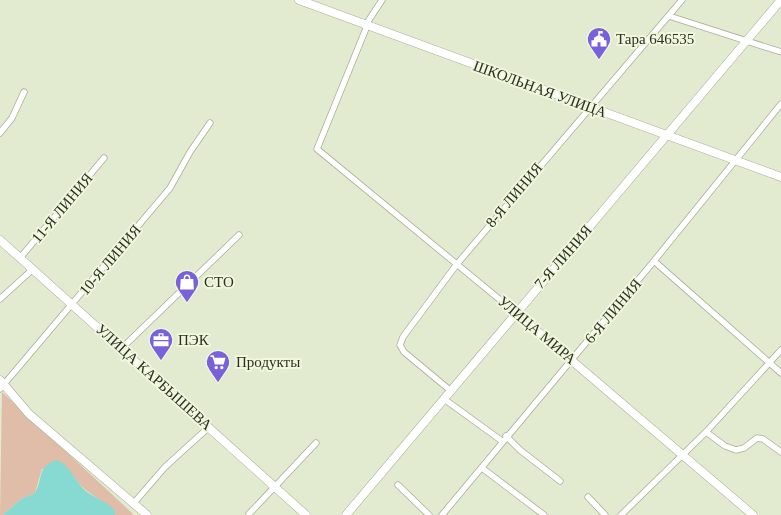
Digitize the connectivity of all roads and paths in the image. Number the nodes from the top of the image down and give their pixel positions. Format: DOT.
graph roads {
  1 [pos="299,0"];
  2 [pos="382,0"];
  3 [pos="682,0"];
  4 [pos="781,0"];
  5 [pos="668,16"];
  6 [pos="366,26"];
  7 [pos="747,41"];
  8 [pos="781,52"];
  9 [pos="24,92"];
  10 [pos="781,104"];
  11 [pos="590,107"];
  12 [pos="210,123"];
  13 [pos="0,133"];
  14 [pos="666,136"];
  15 [pos="104,158"];
  16 [pos="736,161"];
  17 [pos="781,177"];
  18 [pos="239,235"];
  19 [pos="0,240"];
  20 [pos="20,258"];
  21 [pos="654,260"];
  22 [pos="457,264"];
  23 [pos="34,270"];
  24 [pos="0,299"];
  25 [pos="73,304"];
  26 [pos="516,313"];
  27 [pos="122,348"];
  28 [pos="781,350"];
  29 [pos="572,360"];
  30 [pos="769,364"];
  31 [pos="781,373"];
  32 [pos="1,385"];
  33 [pos="451,390"];
  34 [pos="444,400"];
  35 [pos="209,427"];
  36 [pos="706,432"];
  37 [pos="504,439"];
  38 [pos="316,443"];
  39 [pos="781,452"];
  40 [pos="684,454"];
  41 [pos="482,468"];
  42 [pos="560,480"];
  43 [pos="398,485"];
  44 [pos="275,487"];
  45 [pos="588,497"];
  46 [pos="133,504"];
  47 [pos="249,514"];
  48 [pos="147,515"];
  49 [pos="306,515"];
  50 [pos="346,515"];
  51 [pos="429,515"];
  52 [pos="442,515"];
  53 [pos="544,515"];
  54 [pos="605,515"];
  55 [pos="621,515"];
  56 [pos="753,515"];
  1 -- 6 [label="main road, ШКОЛЬНАЯ УЛИЦА"];
  2 -- 6 [label="street"];
  3 -- 5 [label="street, 8-Я ЛИНИЯ"];
  4 -- 7 [label="main road, 7-Я ЛИНИЯ"];
  5 -- 7 [label="street"];
  5 -- 11 [label="street, 8-Я ЛИНИЯ"];
  6 -- 11 [label="main road, ШКОЛЬНАЯ УЛИЦА"];
  6 -- 22 [label="street, УЛИЦА МИРА"];
  7 -- 8 [label="street"];
  7 -- 14 [label="main road, 7-Я ЛИНИЯ"];
  9 -- 13 [label="street"];
  10 -- 16 [label="street, 6-Я ЛИНИЯ"];
  11 -- 14 [label="main road, ШКОЛЬНАЯ УЛИЦА"];
  11 -- 22 [label="street, 8-Я ЛИНИЯ"];
  12 -- 25 [label="street, 10-Я ЛИНИЯ"];
  14 -- 16 [label="main road, ШКОЛЬНАЯ УЛИЦА"];
  14 -- 26 [label="main road, 7-Я ЛИНИЯ"];
  15 -- 20 [label="street, 11-Я ЛИНИЯ"];
  16 -- 17 [label="main road, ШКОЛЬНАЯ УЛИЦА"];
  16 -- 21 [label="street, 6-Я ЛИНИЯ"];
  18 -- 27 [label="street"];
  19 -- 20 [label="main road, УЛИЦА КАРБЫШЕВА"];
  20 -- 23 [label="main road, УЛИЦА КАРБЫШЕВА"];
  21 -- 29 [label="street, 6-Я ЛИНИЯ"];
  21 -- 30 [label="street"];
  22 -- 26 [label="street, УЛИЦА МИРА"];
  22 -- 33 [label="street, 8-Я ЛИНИЯ"];
  23 -- 24 [label="street"];
  23 -- 25 [label="main road, УЛИЦА КАРБЫШЕВА"];
  25 -- 27 [label="main road, УЛИЦА КАРБЫШЕВА"];
  25 -- 32 [label="street, 10-Я ЛИНИЯ"];
  26 -- 29 [label="main road, УЛИЦА МИРА"];
  26 -- 33 [label="main road, 7-Я ЛИНИЯ"];
  27 -- 35 [label="main road, УЛИЦА КАРБЫШЕВА"];
  28 -- 30 [label="street"];
  29 -- 37 [label="street, 6-Я ЛИНИЯ"];
  29 -- 40 [label="main road, УЛИЦА МИРА"];
  30 -- 31 [label="street"];
  30 -- 36 [label="street"];
  32 -- 46 [label="main road"];
  33 -- 34 [label="main road, 7-Я ЛИНИЯ"];
  34 -- 37 [label="street"];
  34 -- 50 [label="main road, 7-Я ЛИНИЯ"];
  35 -- 44 [label="main road, УЛИЦА КАРБЫШЕВА"];
  35 -- 46 [label="street"];
  36 -- 39 [label="street"];
  36 -- 40 [label="street"];
  37 -- 41 [label="street, 6-Я ЛИНИЯ"];
  37 -- 42 [label="street"];
  38 -- 44 [label="street"];
  40 -- 55 [label="street"];
  40 -- 56 [label="main road, УЛИЦА МИРА"];
  41 -- 52 [label="street, 6-Я ЛИНИЯ"];
  41 -- 53 [label="street"];
  43 -- 51 [label="street"];
  44 -- 47 [label="street"];
  44 -- 49 [label="main road, УЛИЦА КАРБЫШЕВА"];
  45 -- 54 [label="street"];
  46 -- 48 [label="main road"];
}
